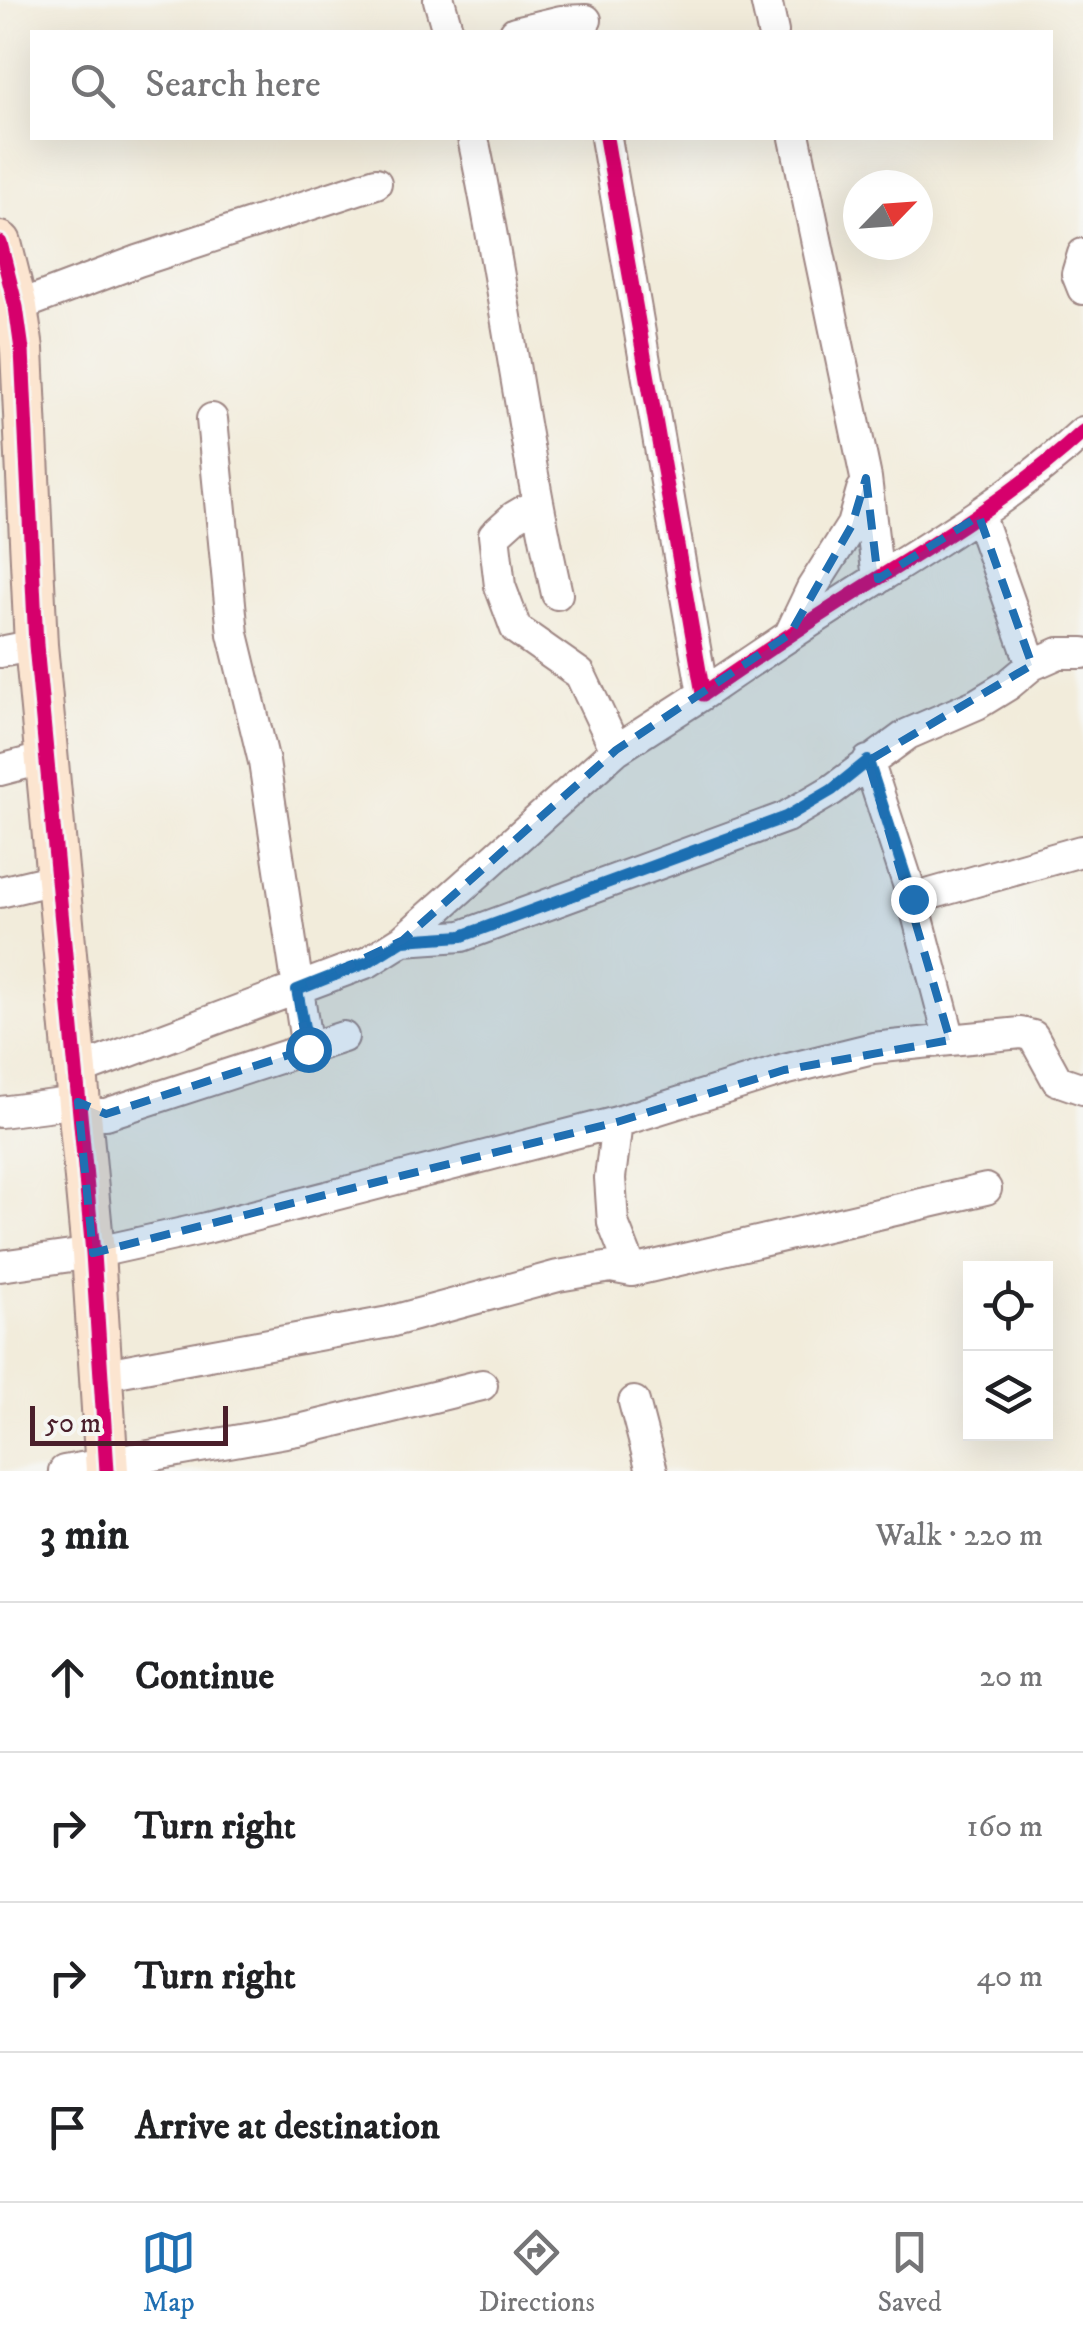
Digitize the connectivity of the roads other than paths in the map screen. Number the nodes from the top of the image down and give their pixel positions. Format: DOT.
graph roads {
  1 [pos="439,0"];
  2 [pos="766,0"];
  3 [pos="585,18"];
  4 [pos="447,30"];
  5 [pos="523,30"];
  6 [pos="773,30"];
  7 [pos="473,140"];
  8 [pos="606,140"];
  9 [pos="795,140"];
  10 [pos="376,183"];
  11 [pos="0,243"];
  12 [pos="1083,254"];
  13 [pos="1083,289"];
  14 [pos="16,307"];
  15 [pos="13,390"];
  16 [pos="212,419"];
  17 [pos="1083,432"];
  18 [pos="866,478"];
  19 [pos="536,504"];
  20 [pos="979,516"];
  21 [pos="878,579"];
  22 [pos="557,594"];
  23 [pos="790,634"];
  24 [pos="18,648"];
  25 [pos="1083,652"];
  26 [pos="1032,665"];
  27 [pos="704,694"];
  28 [pos="616,750"];
  29 [pos="46,758"];
  30 [pos="868,761"];
  31 [pos="0,770"];
  32 [pos="1081,851"];
  33 [pos="59,878"];
  34 [pos="0,892"];
  35 [pos="913,899"];
  36 [pos="403,940"];
  37 [pos="297,990"];
  38 [pos="344,1037"];
  39 [pos="950,1040"];
  40 [pos="308,1049"];
  41 [pos="77,1087"];
  42 [pos="1083,1090"];
  43 [pos="0,1112"];
  44 [pos="617,1122"];
  45 [pos="986,1189"];
  46 [pos="92,1253"];
  47 [pos="0,1266"];
  48 [pos="632,1271"];
  49 [pos="100,1375"];
  50 [pos="482,1385"];
  51 [pos="634,1402"];
  52 [pos="107,1468"];
  53 [pos="64,1471"];
  54 [pos="652,1471"];
  1 -- 4 [label="street"];
  2 -- 6 [label="street"];
  3 -- 5 [label="street"];
  7 -- 19 [label="street"];
  8 -- 27 [label="street"];
  9 -- 18 [label="street"];
  10 -- 14 [label="street"];
  11 -- 14 [label="street"];
  12 -- 13 [label="street"];
  14 -- 15 [label="street"];
  15 -- 24 [label="street"];
  16 -- 37 [label="street"];
  17 -- 20 [label="street"];
  18 -- 21 [label="street"];
  18 -- 23 [label="street"];
  19 -- 22 [label="street"];
  19 -- 28 [label="street"];
  20 -- 21 [label="street"];
  20 -- 26 [label="street"];
  21 -- 23 [label="street"];
  23 -- 27 [label="street"];
  24 -- 29 [label="street"];
  25 -- 26 [label="street"];
  26 -- 30 [label="street"];
  27 -- 28 [label="street"];
  28 -- 36 [label="street"];
  29 -- 31 [label="street"];
  29 -- 33 [label="street"];
  30 -- 35 [label="street"];
  30 -- 36 [label="street"];
  32 -- 35 [label="street"];
  33 -- 34 [label="street"];
  33 -- 41 [label="street"];
  35 -- 39 [label="street"];
  36 -- 37 [label="street"];
  37 -- 40 [label="street"];
  37 -- 41 [label="street"];
  38 -- 40 [label="street"];
  39 -- 42 [label="street"];
  39 -- 44 [label="street"];
  40 -- 41 [label="street"];
  41 -- 43 [label="street"];
  41 -- 46 [label="street"];
  44 -- 46 [label="street"];
  44 -- 48 [label="street"];
  45 -- 48 [label="street"];
  46 -- 47 [label="street"];
  46 -- 49 [label="street"];
  48 -- 49 [label="street"];
  49 -- 52 [label="street"];
  50 -- 52 [label="street"];
  51 -- 54 [label="street"];
  52 -- 53 [label="street"];
}
